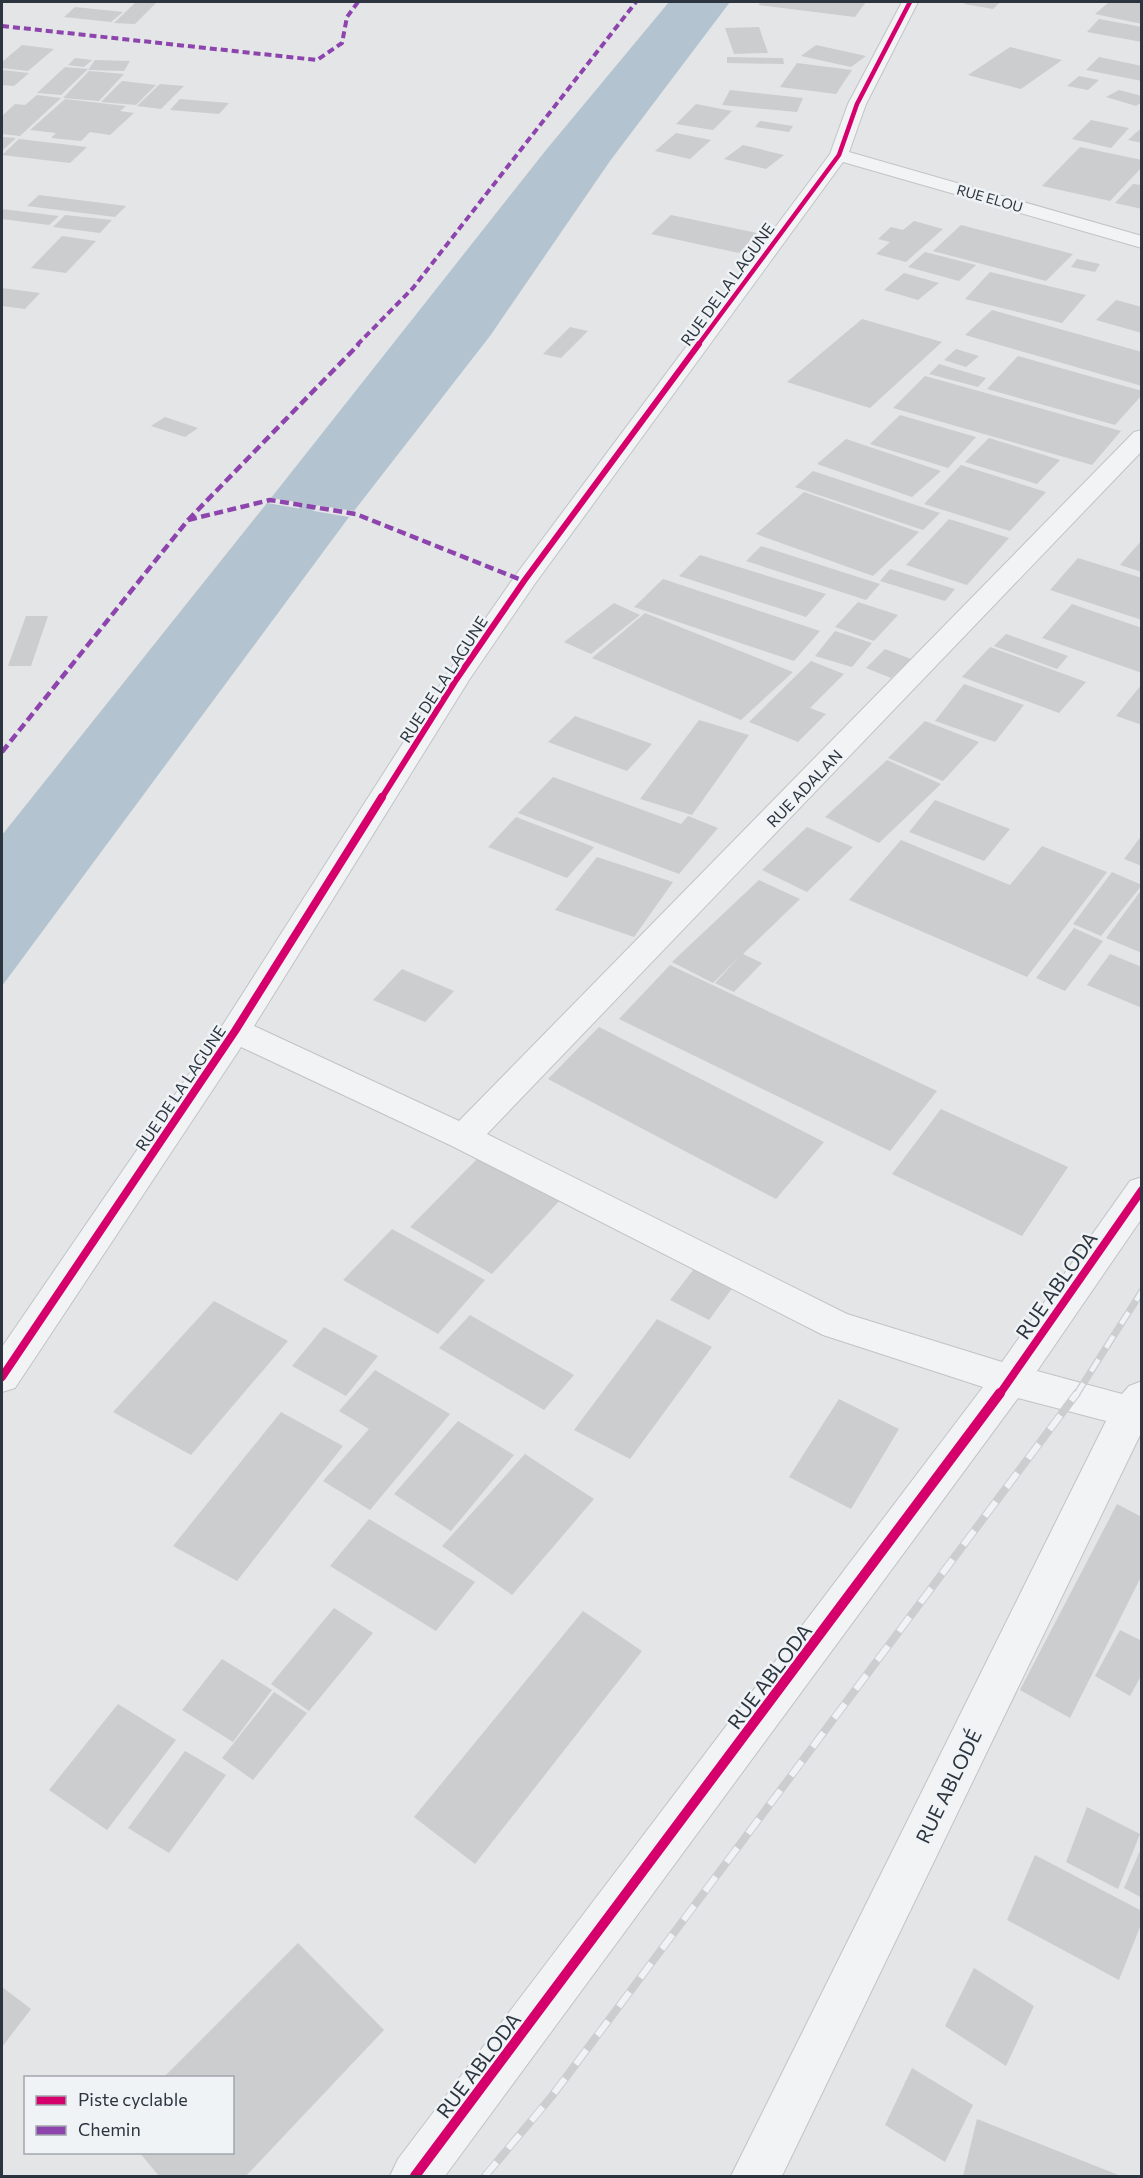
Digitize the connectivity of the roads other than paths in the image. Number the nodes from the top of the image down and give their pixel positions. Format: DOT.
graph roads {
  1 [pos="910,2"];
  2 [pos="838,155"];
  3 [pos="1142,242"];
  4 [pos="1142,437"];
  5 [pos="235,1031"];
  6 [pos="464,1137"];
  7 [pos="1142,1190"];
  8 [pos="2,1377"];
  9 [pos="1010,1380"];
  10 [pos="1138,1408"];
  11 [pos="415,2176"];
  12 [pos="756,2176"];
  1 -- 2 [label="street, RUE DE LA LAGUNE"];
  2 -- 3 [label="street, RUE ELOU"];
  2 -- 5 [label="street, RUE DE LA LAGUNE"];
  4 -- 6 [label="street, RUE ADALAN"];
  5 -- 6 [label="street"];
  5 -- 8 [label="street, RUE DE LA LAGUNE"];
  6 -- 9 [label="street"];
  7 -- 9 [label="street, RUE ABLODA"];
  9 -- 10 [label="street"];
  9 -- 11 [label="street, RUE ABLODA"];
  10 -- 12 [label="street, RUE ABLODÉ"];
}
